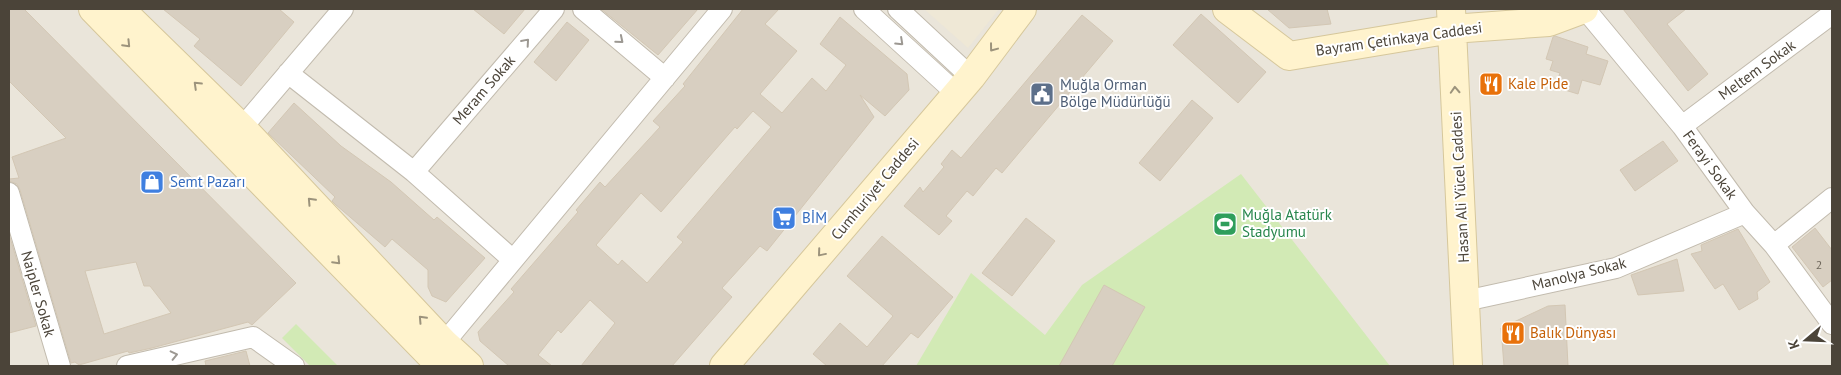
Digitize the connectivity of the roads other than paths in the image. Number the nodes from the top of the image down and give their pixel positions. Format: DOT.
graph roads {
  1 [pos="93,9"];
  2 [pos="120,9"];
  3 [pos="343,9"];
  4 [pos="554,9"];
  5 [pos="582,9"];
  6 [pos="722,9"];
  7 [pos="864,9"];
  8 [pos="898,9"];
  9 [pos="1022,9"];
  10 [pos="1227,9"];
  11 [pos="1585,9"];
  12 [pos="1832,14"];
  13 [pos="1452,19"];
  14 [pos="288,73"];
  15 [pos="665,78"];
  16 [pos="964,86"];
  17 [pos="1682,126"];
  18 [pos="234,137"];
  19 [pos="414,172"];
  20 [pos="9,193"];
  21 [pos="1832,198"];
  22 [pos="1745,213"];
  23 [pos="1774,245"];
  24 [pos="513,260"];
  25 [pos="1465,301"];
  26 [pos="1832,324"];
  27 [pos="447,361"];
  28 [pos="60,366"];
  29 [pos="127,366"];
  30 [pos="294,366"];
  31 [pos="724,366"];
  32 [pos="1468,366"];
  1 -- 18 [label="main road, one-way"];
  18 -- 2 [label="main road, one-way"];
  3 -- 14 [label="street"];
  19 -- 4 [label="street, Meram Sokak, one-way"];
  5 -- 15 [label="street, one-way"];
  6 -- 15 [label="street"];
  7 -- 16 [label="street, one-way"];
  8 -- 16 [label="street"];
  9 -- 16 [label="main road, Cumhuriyet Caddesi, one-way"];
  10 -- 13 [label="main road, Bayram Çetinkaya Caddesi"];
  11 -- 13 [label="main road, Bayram Çetinkaya Caddesi"];
  11 -- 17 [label="street, Ferayi Sokak"];
  12 -- 17 [label="street, Meltem Sokak"];
  25 -- 13 [label="main road, Hasan Ali Yücel Caddesi, one-way"];
  14 -- 18 [label="street"];
  14 -- 19 [label="street"];
  15 -- 24 [label="street"];
  16 -- 31 [label="main road, Cumhuriyet Caddesi, one-way"];
  17 -- 22 [label="street, Ferayi Sokak"];
  18 -- 27 [label="main road"];
  19 -- 24 [label="street"];
  20 -- 28 [label="street, Naipler Sokak"];
  21 -- 23 [label="street"];
  22 -- 23 [label="street, Ferayi Sokak"];
  22 -- 25 [label="street, Manolya Sokak"];
  23 -- 26 [label="street, Ferayi Sokak"];
  24 -- 27 [label="street"];
  25 -- 32 [label="main road, Hasan Ali Yücel Caddesi"];
  29 -- 30 [label="street, one-way"];
}
